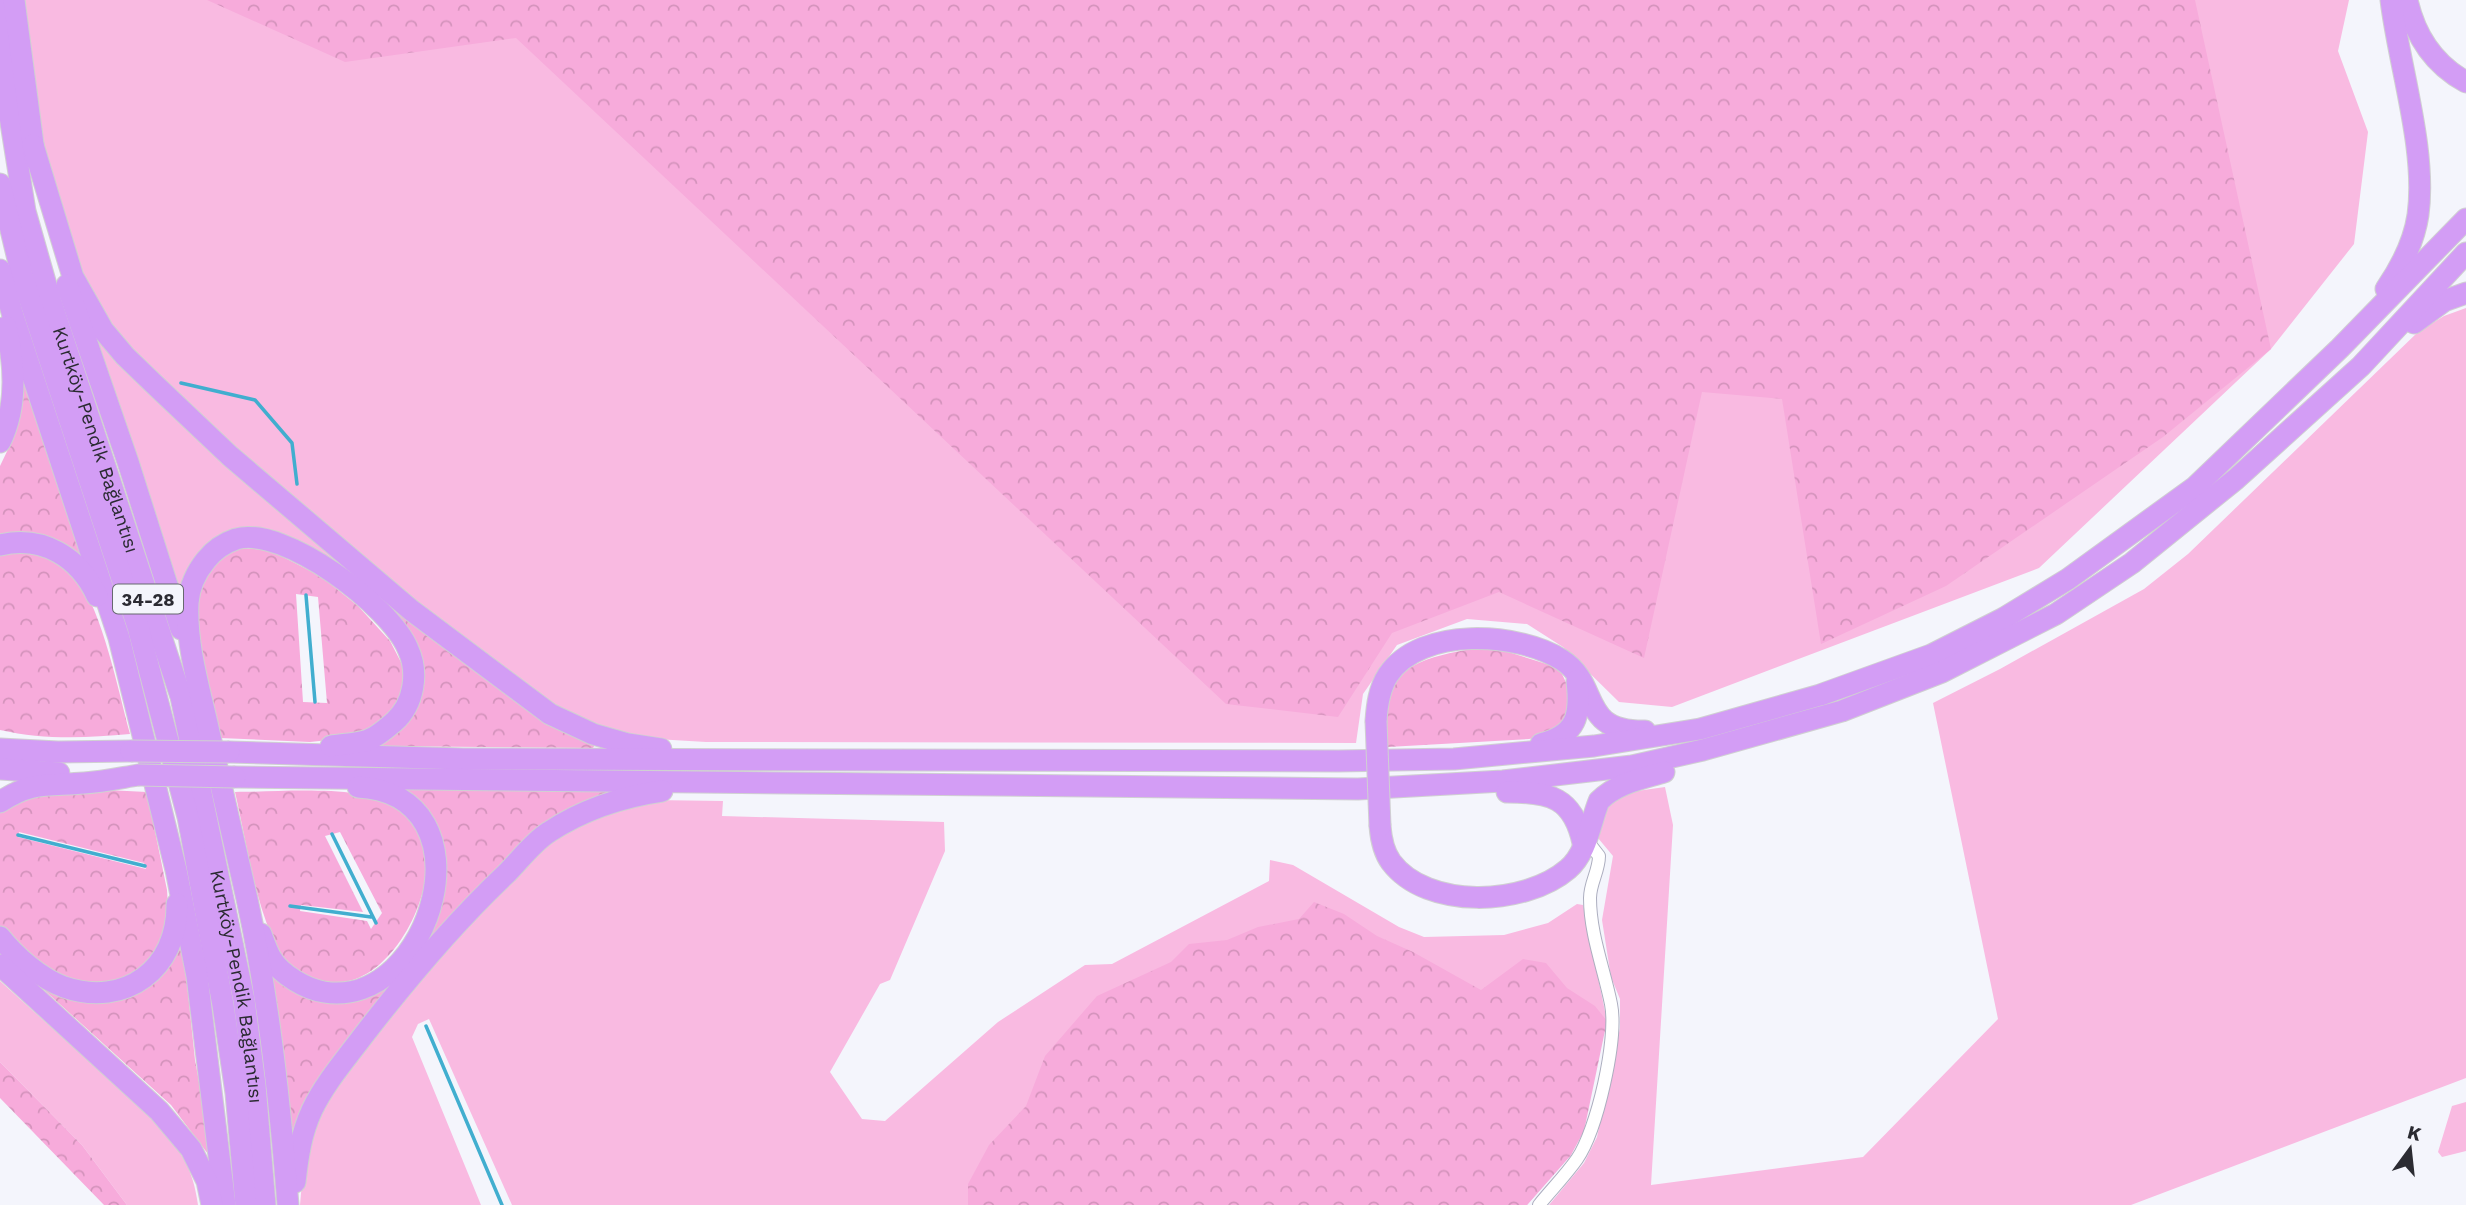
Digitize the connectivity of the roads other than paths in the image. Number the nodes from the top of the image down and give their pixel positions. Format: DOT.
graph roads {
  1 [pos="4,0"];
  2 [pos="14,0"];
  3 [pos="2391,0"];
  4 [pos="2407,0"];
  5 [pos="2466,82"];
  6 [pos="33,145"];
  7 [pos="0,184"];
  8 [pos="2466,219"];
  9 [pos="2466,253"];
  10 [pos="0,270"];
  11 [pos="2466,293"];
  12 [pos="0,297"];
  13 [pos="2340,348"];
  14 [pos="2361,366"];
  15 [pos="0,442"];
  16 [pos="0,545"];
  17 [pos="118,638"];
  18 [pos="196,675"];
  19 [pos="1576,676"];
  20 [pos="1842,711"];
  21 [pos="1700,730"];
  22 [pos="0,738"];
  23 [pos="0,749"];
  24 [pos="58,752"];
  25 [pos="273,755"];
  26 [pos="1454,758"];
  27 [pos="771,761"];
  28 [pos="0,769"];
  29 [pos="138,775"];
  30 [pos="270,776"];
  31 [pos="704,783"];
  32 [pos="1358,789"];
  33 [pos="0,802"];
  34 [pos="1583,844"];
  35 [pos="176,870"];
  36 [pos="248,903"];
  37 [pos="0,937"];
  38 [pos="0,965"];
  39 [pos="212,1205"];
  40 [pos="225,1205"];
  41 [pos="246,1205"];
  42 [pos="265,1205"];
  43 [pos="288,1205"];
  44 [pos="293,1205"];
  45 [pos="1539,1205"];
  1 -- 42 [label="highway, Kurtköy-Pendik Bağlantısı / 34-28"];
  2 -- 6 [label="highway"];
  3 -- 13 [label="highway"];
  4 -- 5 [label="highway"];
  6 -- 18 [label="highway"];
  6 -- 27 [label="highway"];
  7 -- 41 [label="highway, Kurtköy-Pendik Bağlantısı / 34-28"];
  8 -- 13 [label="highway"];
  9 -- 14 [label="highway"];
  10 -- 17 [label="highway"];
  11 -- 14 [label="highway"];
  12 -- 15 [label="highway"];
  13 -- 21 [label="highway"];
  14 -- 20 [label="highway"];
  16 -- 17 [label="highway"];
  17 -- 35 [label="highway"];
  18 -- 25 [label="highway"];
  18 -- 36 [label="highway"];
  19 -- 21 [label="highway"];
  19 -- 26 [label="highway"];
  19 -- 34 [label="highway, bridge"];
  20 -- 32 [label="highway"];
  20 -- 34 [label="highway"];
  21 -- 26 [label="highway"];
  22 -- 24 [label="highway"];
  23 -- 24 [label="highway"];
  24 -- 25 [label="highway, bridge"];
  25 -- 27 [label="highway"];
  26 -- 27 [label="highway"];
  28 -- 29 [label="highway"];
  29 -- 30 [label="highway, bridge"];
  29 -- 33 [label="highway"];
  30 -- 31 [label="highway"];
  30 -- 36 [label="highway"];
  31 -- 32 [label="highway"];
  31 -- 44 [label="highway"];
  32 -- 34 [label="highway"];
  34 -- 45 [label="street"];
  35 -- 37 [label="highway"];
  35 -- 40 [label="highway"];
  36 -- 43 [label="highway"];
  38 -- 39 [label="highway"];
}
